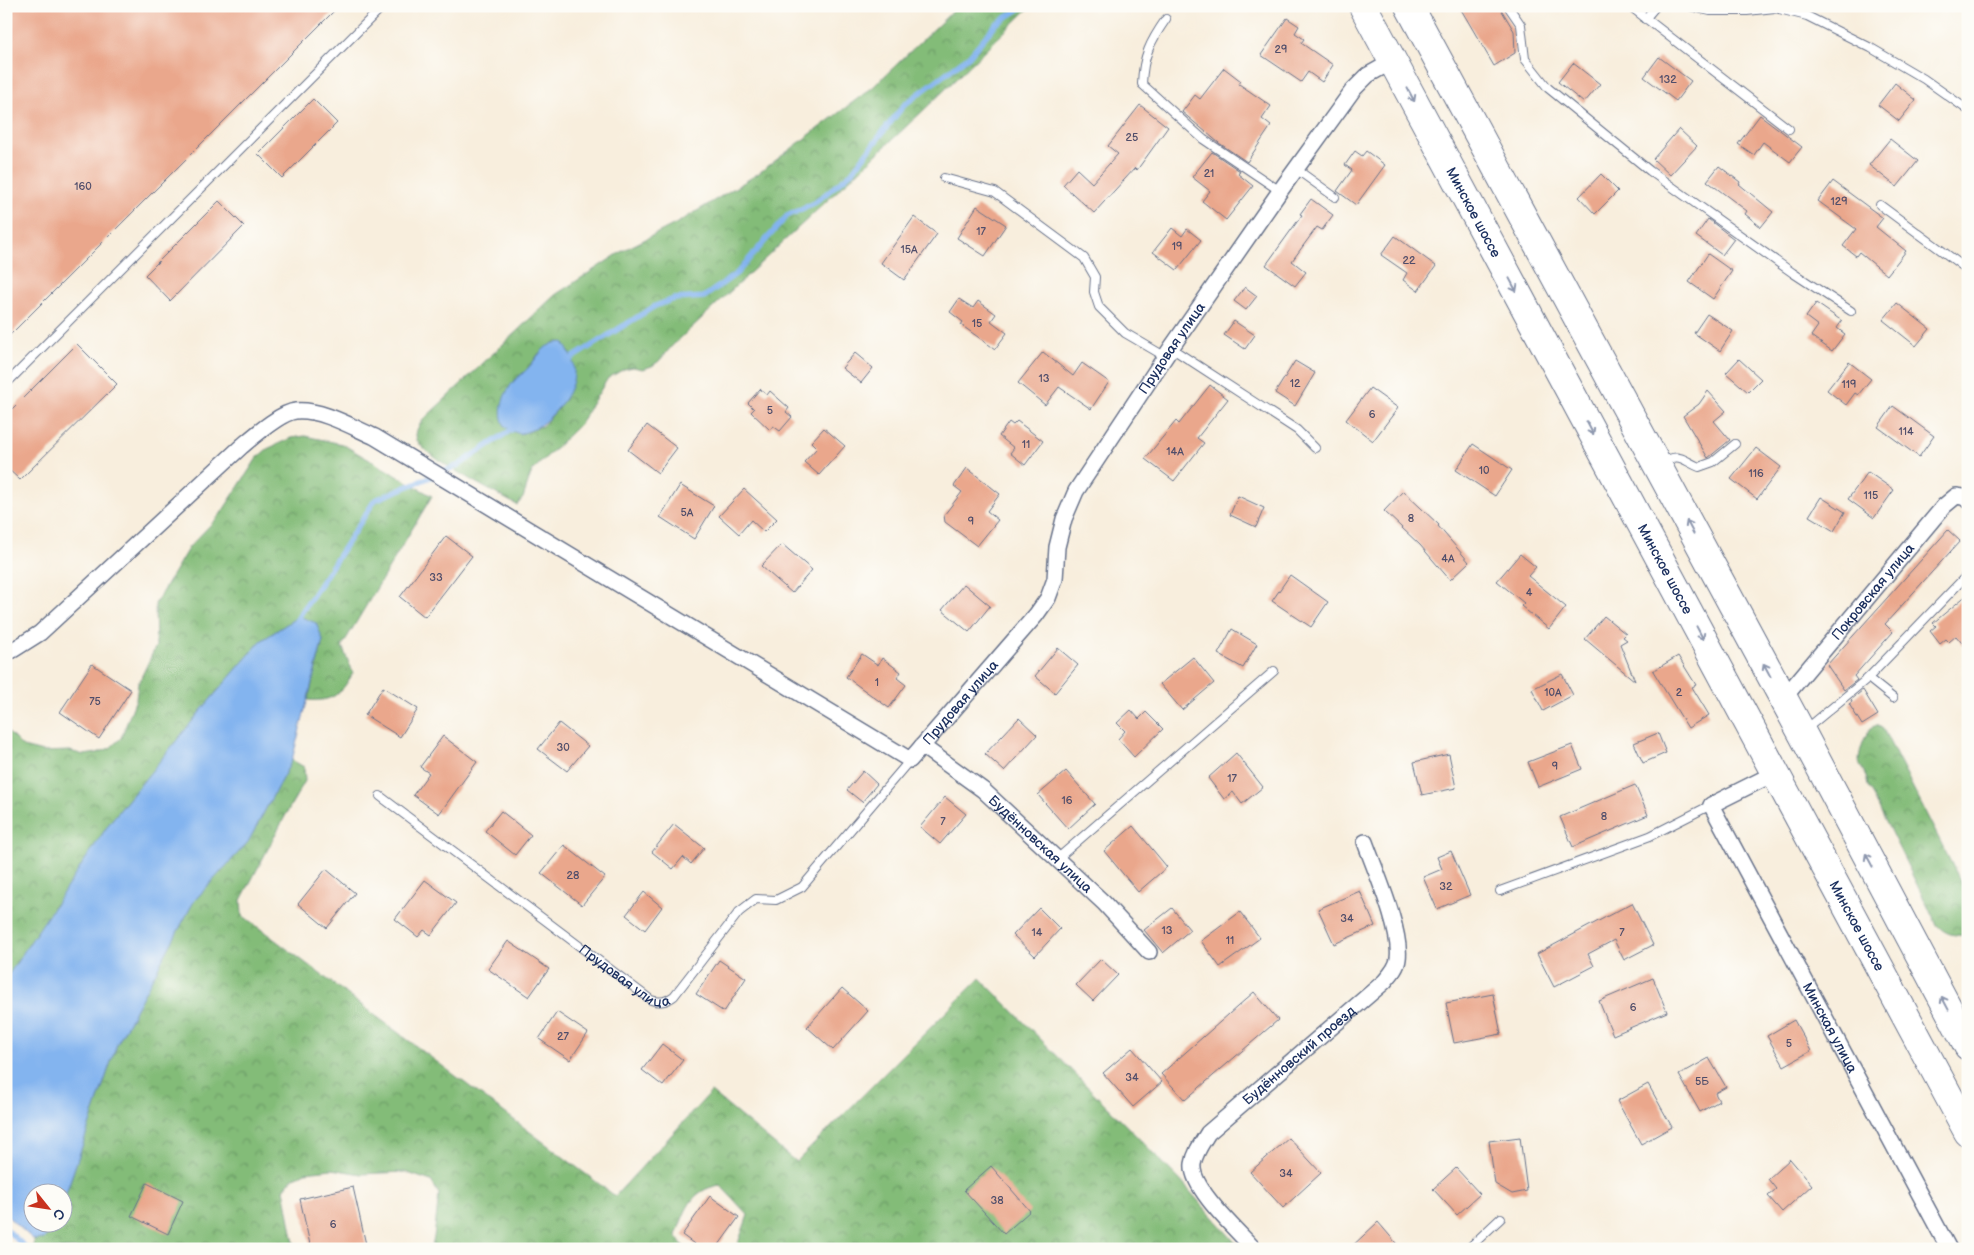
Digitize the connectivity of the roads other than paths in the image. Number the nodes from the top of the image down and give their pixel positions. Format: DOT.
graph roads {
  1 [pos="383,6"];
  2 [pos="1363,6"];
  3 [pos="1409,6"];
  4 [pos="1508,6"];
  5 [pos="1630,6"];
  6 [pos="1656,6"];
  7 [pos="1689,6"];
  8 [pos="1166,19"];
  9 [pos="1646,19"];
  10 [pos="1393,61"];
  11 [pos="1968,110"];
  12 [pos="1789,129"];
  13 [pos="1296,169"];
  14 [pos="944,178"];
  15 [pos="1280,191"];
  16 [pos="1334,197"];
  17 [pos="1880,205"];
  18 [pos="1968,270"];
  19 [pos="1851,311"];
  20 [pos="1168,353"];
  21 [pos="6,384"];
  22 [pos="1736,444"];
  23 [pos="1315,448"];
  24 [pos="1657,466"];
  25 [pos="1968,500"];
  26 [pos="1968,574"];
  27 [pos="6,652"];
  28 [pos="1274,671"];
  29 [pos="1868,678"];
  30 [pos="1893,698"];
  31 [pos="1783,699"];
  32 [pos="1802,733"];
  33 [pos="922,746"];
  34 [pos="910,760"];
  35 [pos="1775,773"];
  36 [pos="380,796"];
  37 [pos="1711,805"];
  38 [pos="1365,842"];
  39 [pos="1057,859"];
  40 [pos="1500,891"];
  41 [pos="1149,952"];
  42 [pos="1968,1046"];
  43 [pos="1968,1132"];
  44 [pos="1501,1218"];
  45 [pos="1254,1249"];
  46 [pos="1468,1249"];
  47 [pos="1949,1249"];
  1 -- 21 [label="lane"];
  2 -- 10 [label="highway, Минское шоссе"];
  3 -- 24 [label="highway"];
  4 -- 19 [label="lane"];
  5 -- 9 [label="lane"];
  6 -- 9 [label="lane"];
  7 -- 11 [label="lane"];
  8 -- 15 [label="lane"];
  9 -- 12 [label="lane"];
  10 -- 13 [label="street, Прудовая улица"];
  10 -- 35 [label="highway, Минское шоссе, one-way"];
  13 -- 15 [label="street, Прудовая улица"];
  13 -- 16 [label="lane"];
  14 -- 20 [label="lane"];
  15 -- 20 [label="street, Прудовая улица"];
  17 -- 18 [label="lane"];
  20 -- 23 [label="lane"];
  20 -- 33 [label="street, Прудовая улица"];
  22 -- 24 [label="lane"];
  31 -- 24 [label="highway, one-way"];
  25 -- 31 [label="street, Покровская улица"];
  26 -- 29 [label="lane"];
  27 -- 34 [label="street"];
  28 -- 39 [label="lane"];
  29 -- 30 [label="lane"];
  29 -- 32 [label="lane"];
  31 -- 32 [label="highway"];
  42 -- 32 [label="highway, one-way"];
  33 -- 34 [label="street, Прудовая улица"];
  33 -- 39 [label="street, Будённовская улица"];
  34 -- 36 [label="lane, Прудовая улица"];
  35 -- 37 [label="street"];
  35 -- 43 [label="highway, Минское шоссе"];
  37 -- 40 [label="lane"];
  37 -- 47 [label="street, Минская улица"];
  38 -- 45 [label="street, Будённовский проезд"];
  39 -- 41 [label="street, Будённовская улица"];
  44 -- 46 [label="lane"];
}
